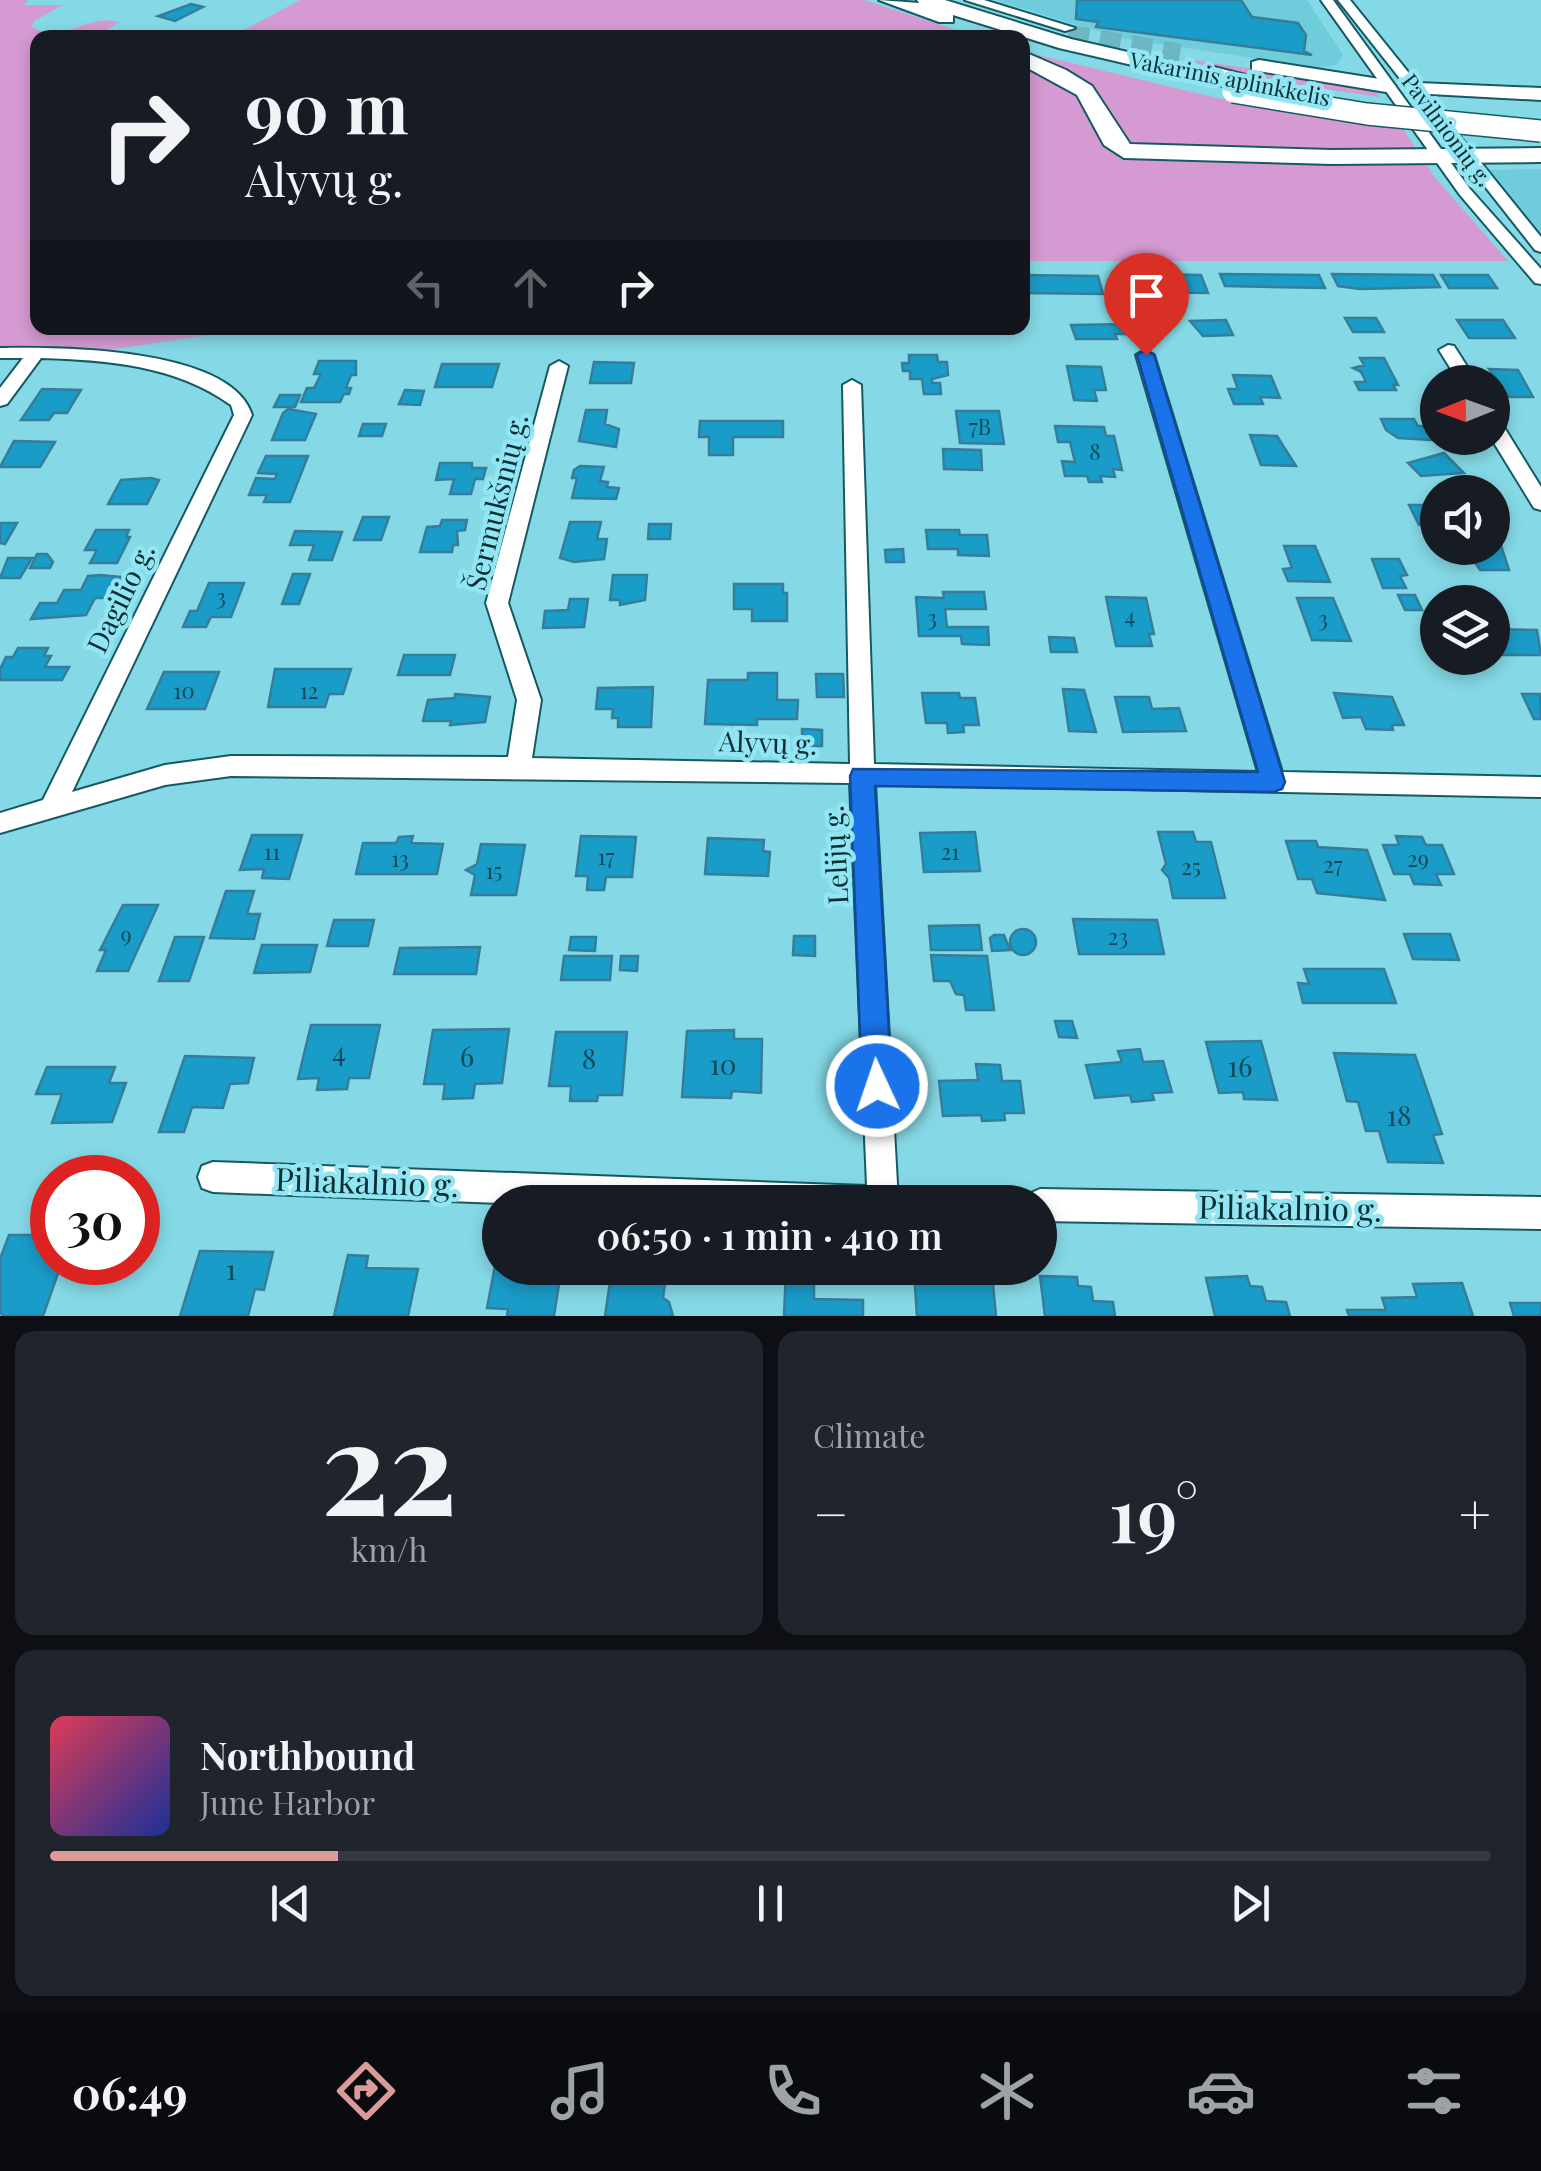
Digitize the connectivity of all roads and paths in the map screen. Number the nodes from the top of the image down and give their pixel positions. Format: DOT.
graph roads {
  1 [pos="888,0"];
  2 [pos="946,0"];
  3 [pos="971,0"];
  4 [pos="1327,0"];
  5 [pos="1344,0"];
  6 [pos="922,5"];
  7 [pos="966,30"];
  8 [pos="988,30"];
  9 [pos="1014,30"];
  10 [pos="1068,32"];
  11 [pos="1030,34"];
  12 [pos="1030,44"];
  13 [pos="1180,54"];
  14 [pos="1364,56"];
  15 [pos="1030,61"];
  16 [pos="1326,76"];
  17 [pos="1236,85"];
  18 [pos="1386,86"];
  19 [pos="1421,93"];
  20 [pos="1541,94"];
  21 [pos="1541,120"];
  22 [pos="1541,131"];
  23 [pos="1541,155"];
  24 [pos="1438,156"];
  25 [pos="1470,156"];
  26 [pos="1541,247"];
  27 [pos="1541,279"];
  28 [pos="1448,350"];
  29 [pos="36,352"];
  30 [pos="0,353"];
  31 [pos="1146,355"];
  32 [pos="1457,365"];
  33 [pos="559,366"];
  34 [pos="852,385"];
  35 [pos="0,400"];
  36 [pos="1510,453"];
  37 [pos="1541,504"];
  38 [pos="519,767"];
  39 [pos="862,776"];
  40 [pos="1273,782"];
  41 [pos="1541,786"];
  42 [pos="53,806"];
  43 [pos="0,823"];
  44 [pos="213,1176"];
  45 [pos="881,1185"];
  46 [pos="482,1186"];
  47 [pos="1057,1205"];
  48 [pos="1541,1213"];
  1 -- 6 [label="highway, Vakarinis aplinkkelis"];
  2 -- 10 [label="highway"];
  3 -- 10 [label="street"];
  4 -- 14 [label="street, Pavilnionių g."];
  5 -- 19 [label="street, Pavilnionių g."];
  6 -- 7 [label="highway"];
  6 -- 8 [label="highway, Vakarinis aplinkkelis"];
  6 -- 9 [label="highway, Vakarinis aplinkkelis"];
  10 -- 17 [label="highway"];
  11 -- 17 [label="highway, Vakarinis aplinkkelis"];
  12 -- 17 [label="highway, Vakarinis aplinkkelis"];
  13 -- 16 [label="highway"];
  14 -- 16 [label="highway"];
  14 -- 18 [label="street, Pavilnionių g."];
  15 -- 24 [label="highway"];
  16 -- 18 [label="highway"];
  17 -- 21 [label="highway, Vakarinis aplinkkelis"];
  17 -- 22 [label="highway, Vakarinis aplinkkelis, bridge"];
  18 -- 19 [label="street"];
  18 -- 24 [label="street, Pavilnionių g."];
  19 -- 20 [label="highway"];
  19 -- 25 [label="street, Pavilnionių g."];
  23 -- 25 [label="highway"];
  24 -- 25 [label="highway"];
  24 -- 27 [label="street, Pavilnionių g."];
  25 -- 26 [label="street, Pavilnionių g."];
  28 -- 32 [label="street"];
  29 -- 30 [label="street"];
  29 -- 35 [label="street"];
  29 -- 42 [label="street, Dagilio g."];
  31 -- 40 [label="street"];
  33 -- 38 [label="street, Šermukšnių g."];
  34 -- 39 [label="street, Lelijų g."];
  36 -- 37 [label="street"];
  38 -- 39 [label="street, Alyvų g."];
  38 -- 42 [label="street, Alyvų g."];
  39 -- 40 [label="street, Alyvų g."];
  39 -- 45 [label="street, Lelijų g."];
  40 -- 41 [label="street, Alyvų g."];
  42 -- 43 [label="street, Alyvų g."];
  44 -- 46 [label="street, Piliakalnio g."];
  47 -- 48 [label="street, Piliakalnio g."];
}
